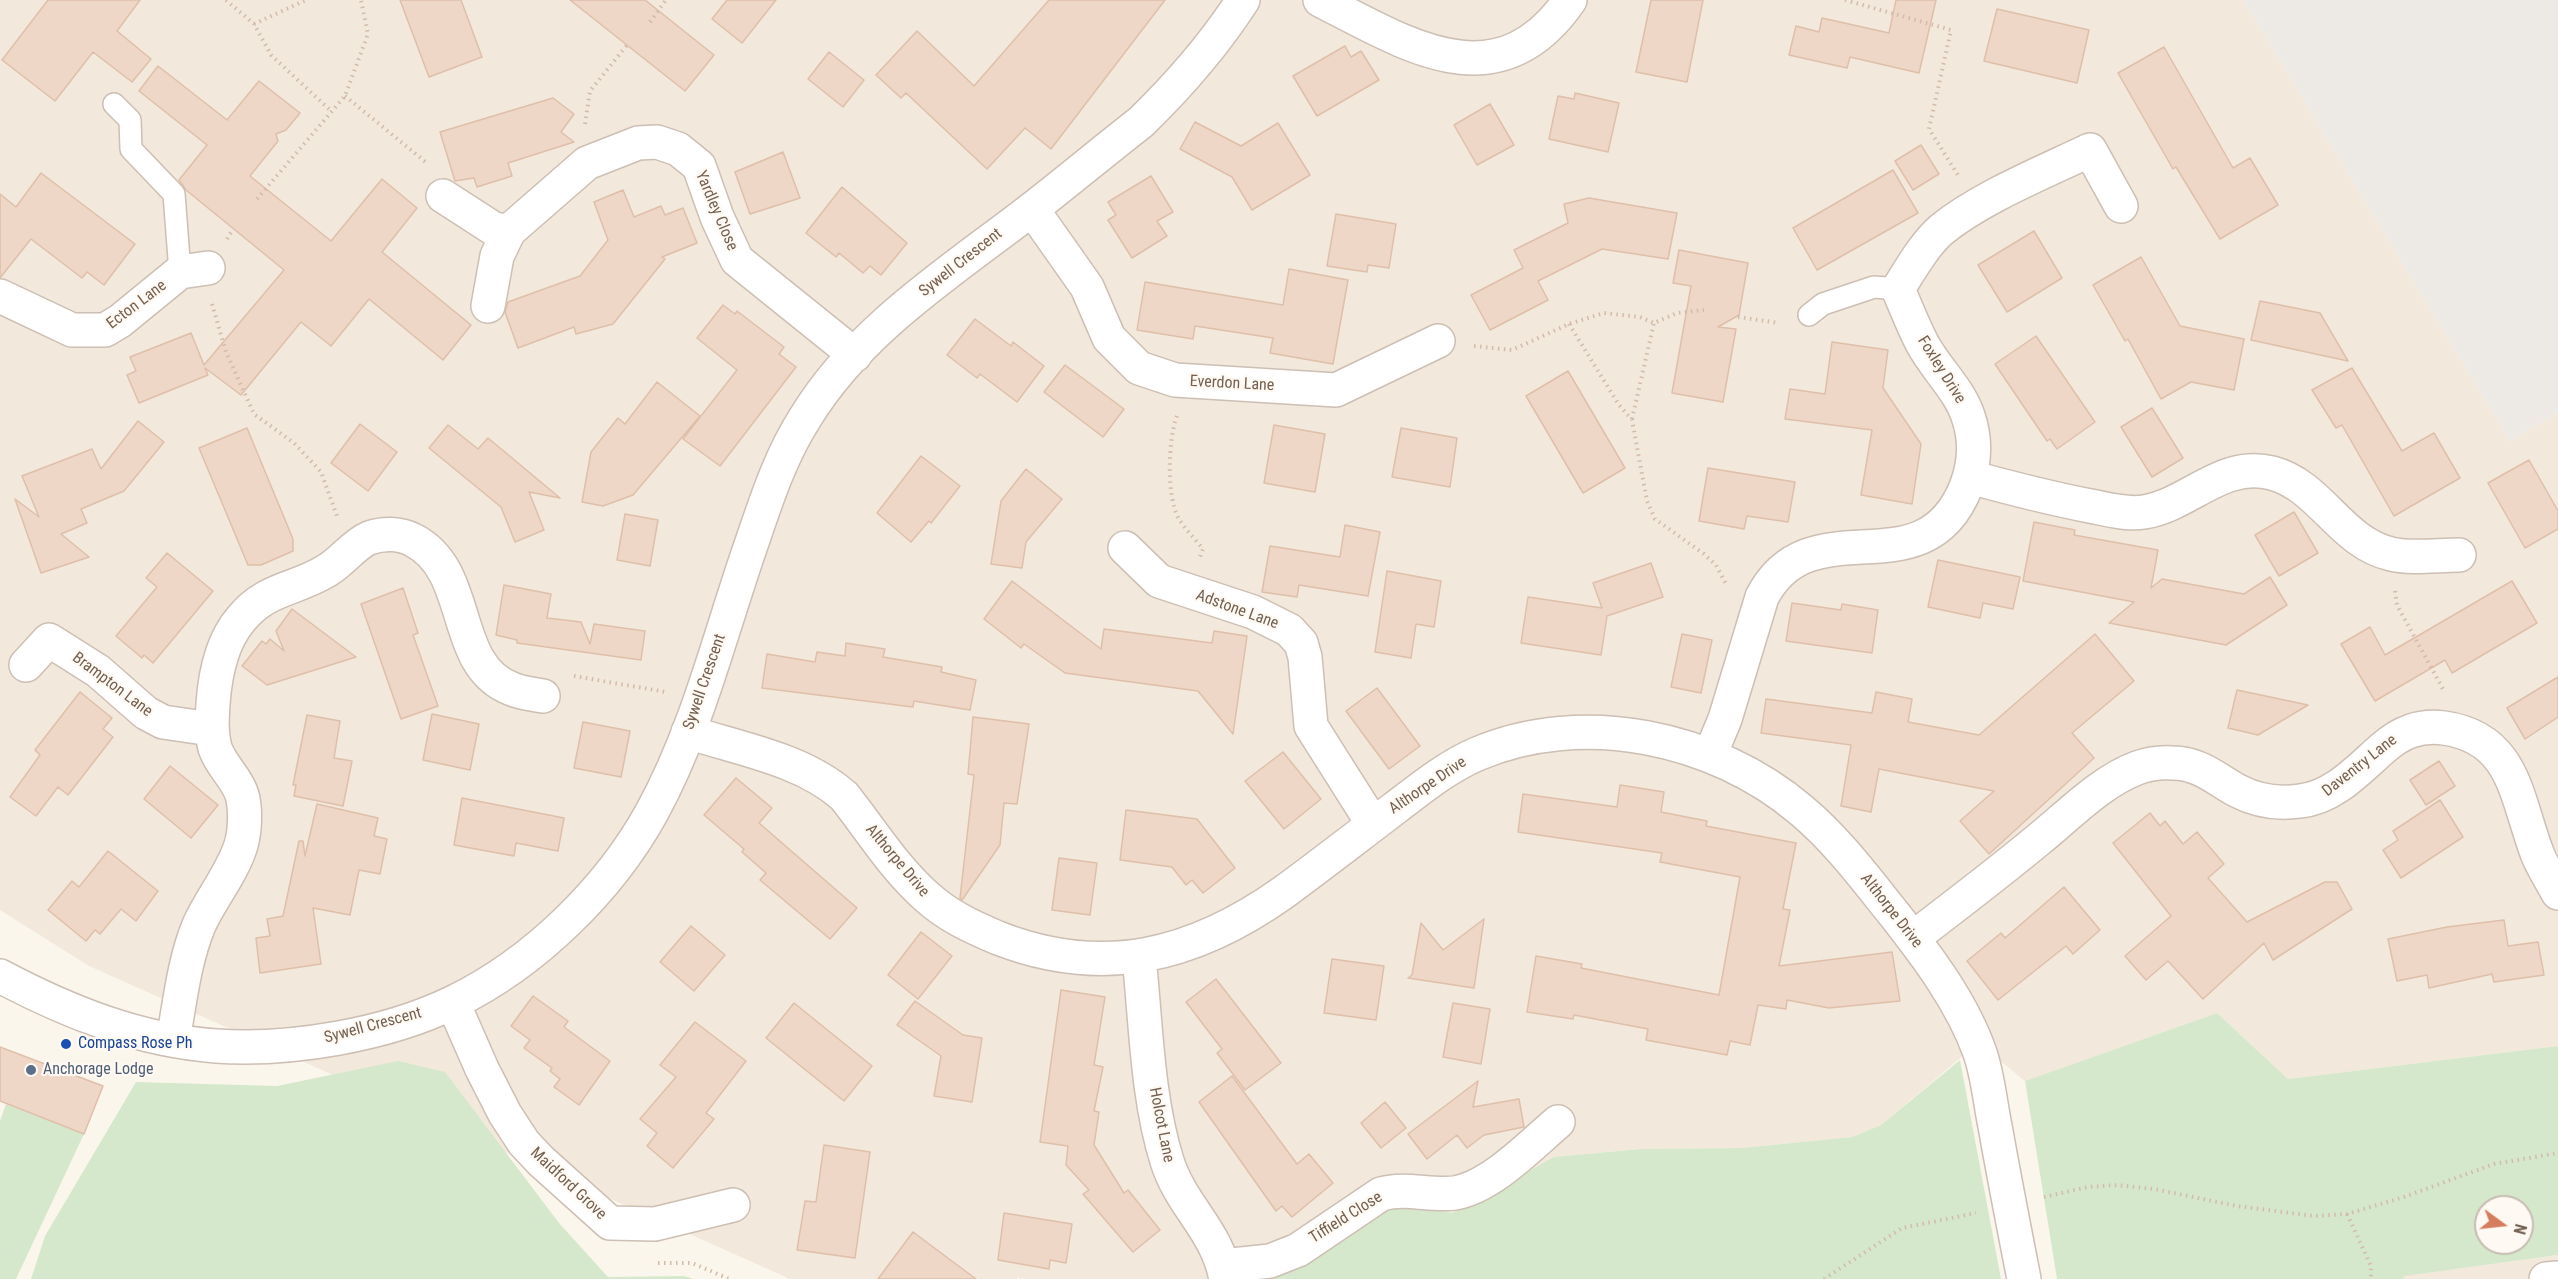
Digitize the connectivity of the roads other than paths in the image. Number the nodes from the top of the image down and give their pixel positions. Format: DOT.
graph roads {
  1 [pos="1243,0"];
  2 [pos="1320,0"];
  3 [pos="1570,0"];
  4 [pos="114,104"];
  5 [pos="443,196"];
  6 [pos="2121,206"];
  7 [pos="1032,209"];
  8 [pos="508,231"];
  9 [pos="194,270"];
  10 [pos="1898,289"];
  11 [pos="0,296"];
  12 [pos="488,306"];
  13 [pos="1809,315"];
  14 [pos="1438,341"];
  15 [pos="855,355"];
  16 [pos="1970,477"];
  17 [pos="1125,548"];
  18 [pos="2459,555"];
  19 [pos="26,665"];
  20 [pos="543,696"];
  21 [pos="211,729"];
  22 [pos="687,732"];
  23 [pos="1710,755"];
  24 [pos="1373,824"];
  25 [pos="2558,893"];
  26 [pos="1913,938"];
  27 [pos="1139,957"];
  28 [pos="0,976"];
  29 [pos="453,1002"];
  30 [pos="173,1040"];
  31 [pos="1558,1122"];
  32 [pos="733,1205"];
  33 [pos="1224,1273"];
  34 [pos="2558,1278"];
  35 [pos="2024,1279"];
  36 [pos="2546,1279"];
  1 -- 7 [label="street, Sywell Crescent"];
  2 -- 3 [label="street"];
  4 -- 9 [label="lane"];
  5 -- 8 [label="street"];
  6 -- 10 [label="street"];
  7 -- 14 [label="street, Everdon Lane"];
  7 -- 15 [label="street, Sywell Crescent"];
  8 -- 12 [label="street"];
  8 -- 15 [label="street, Yardley Close"];
  9 -- 11 [label="street, Ecton Lane"];
  10 -- 13 [label="lane"];
  10 -- 16 [label="street, Foxley Drive"];
  15 -- 22 [label="street, Sywell Crescent"];
  16 -- 18 [label="street"];
  16 -- 23 [label="street, Foxley Drive"];
  17 -- 24 [label="street, Adstone Lane"];
  19 -- 21 [label="street, Brampton Lane"];
  20 -- 21 [label="street"];
  21 -- 30 [label="street"];
  22 -- 27 [label="street, Althorpe Drive"];
  22 -- 29 [label="street, Sywell Crescent"];
  23 -- 24 [label="street, Althorpe Drive"];
  23 -- 26 [label="street, Althorpe Drive"];
  24 -- 27 [label="street, Althorpe Drive"];
  25 -- 26 [label="street, Daventry Lane"];
  26 -- 35 [label="street, Althorpe Drive"];
  27 -- 33 [label="street, Holcot Lane"];
  28 -- 30 [label="street, Sywell Crescent"];
  29 -- 30 [label="street, Sywell Crescent"];
  29 -- 32 [label="street, Maidford Grove"];
  31 -- 33 [label="street, Tiffield Close"];
  34 -- 36 [label="street"];
}
